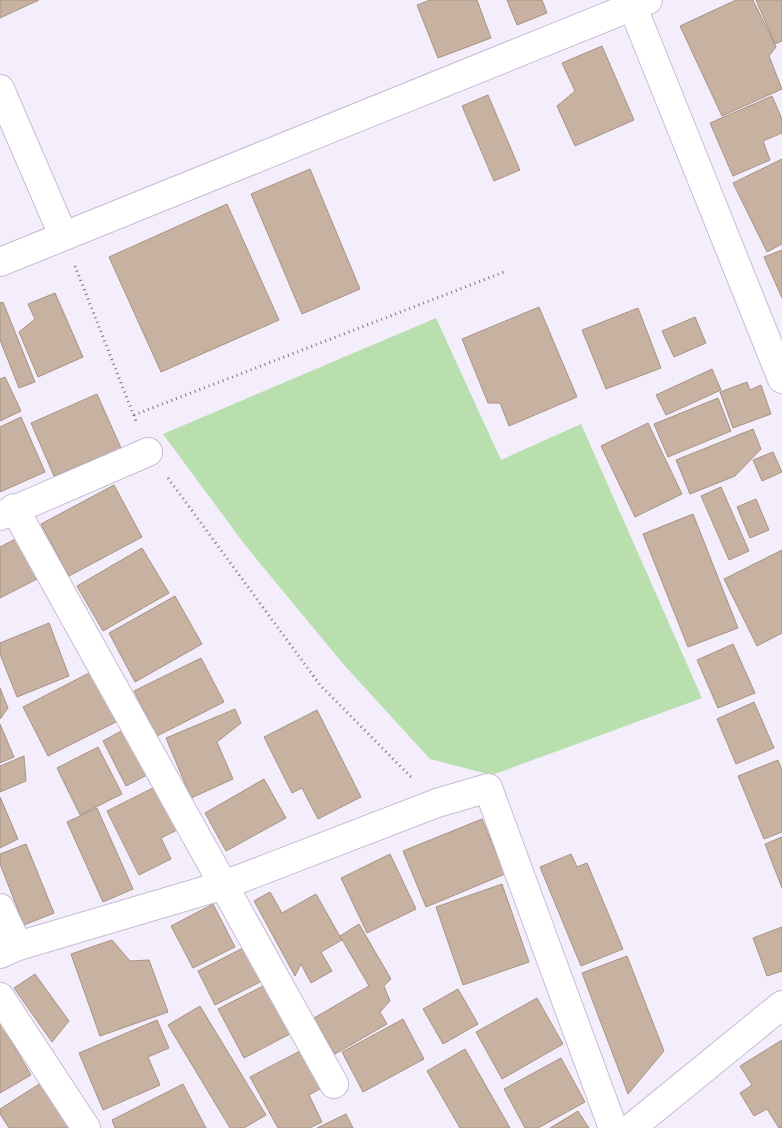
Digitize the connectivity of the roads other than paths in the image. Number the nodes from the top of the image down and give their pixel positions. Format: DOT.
graph roads {
  1 [pos="637,2"];
  2 [pos="0,89"];
  3 [pos="63,235"];
  4 [pos="0,262"];
  5 [pos="782,378"];
  6 [pos="148,452"];
  7 [pos="7,512"];
  8 [pos="224,885"];
  9 [pos="0,908"];
  10 [pos="9,950"];
  11 [pos="0,997"];
  12 [pos="782,1005"];
  13 [pos="334,1084"];
  14 [pos="86,1128"];
  15 [pos="613,1128"];
  16 [pos="630,1128"];
  1 -- 3 [label="street"];
  1 -- 5 [label="street"];
  2 -- 3 [label="street"];
  3 -- 4 [label="street"];
  6 -- 7 [label="street"];
  7 -- 8 [label="street"];
  8 -- 10 [label="street"];
  8 -- 13 [label="street"];
  8 -- 15 [label="street"];
  9 -- 10 [label="street"];
  11 -- 14 [label="street"];
  12 -- 16 [label="street"];
}
